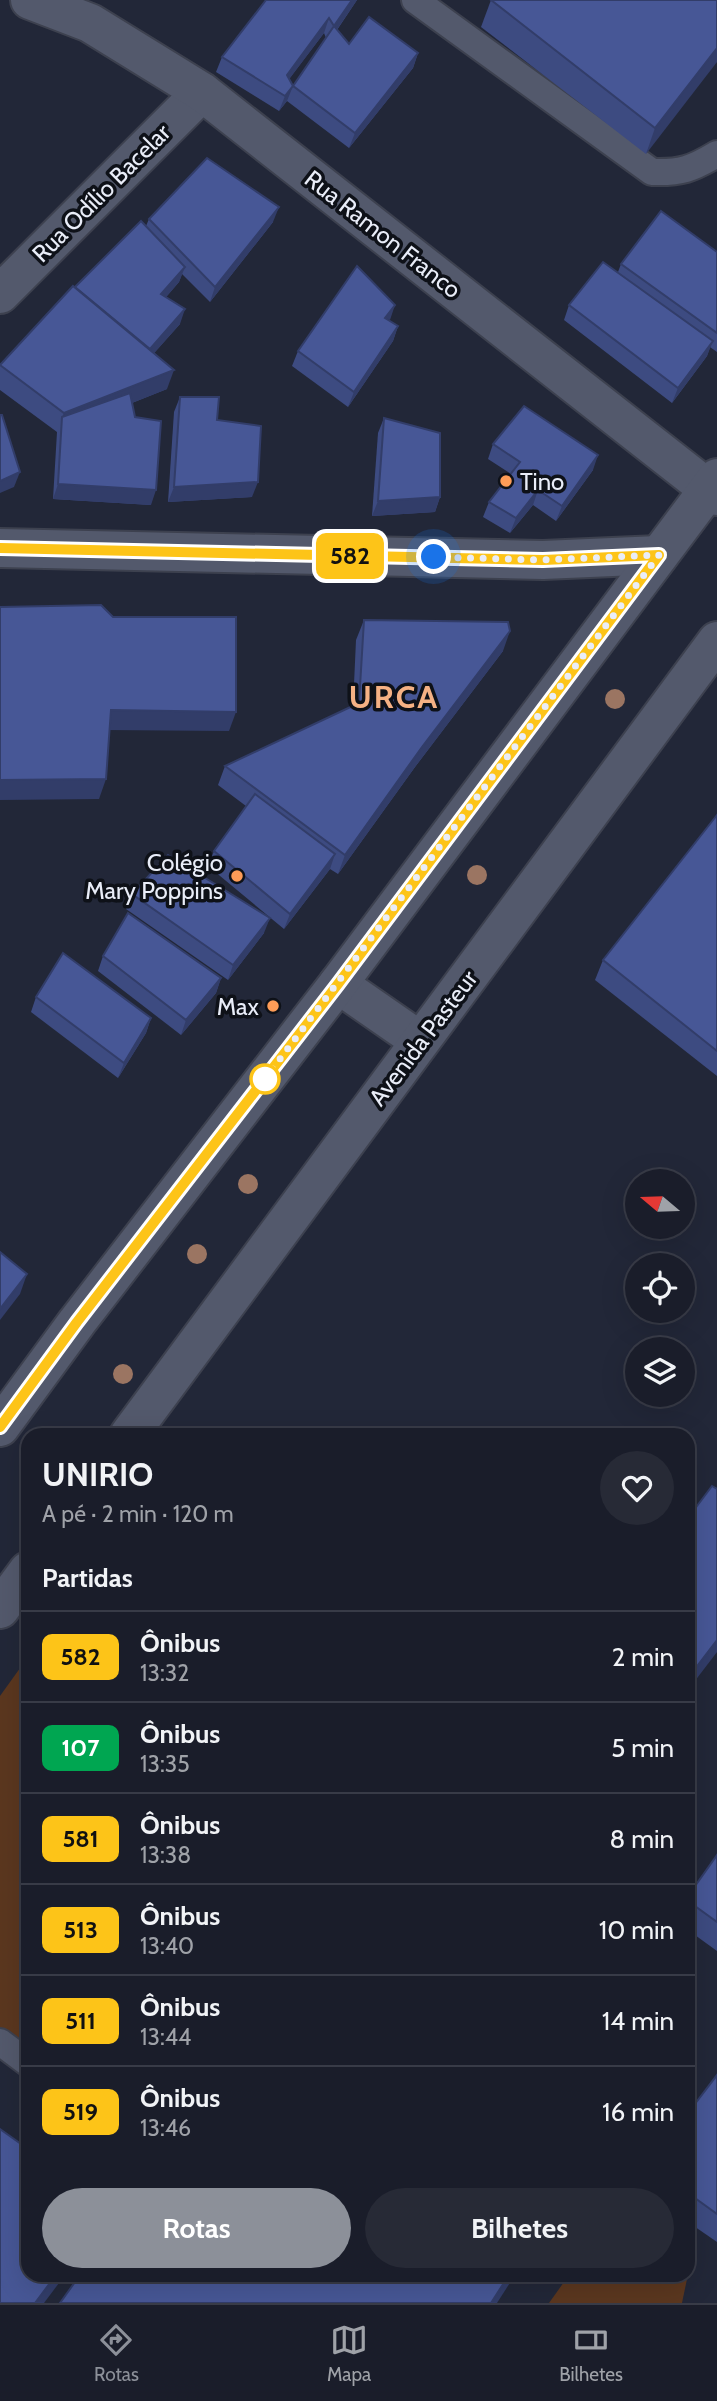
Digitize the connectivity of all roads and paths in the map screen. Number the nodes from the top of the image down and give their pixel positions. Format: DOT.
graph roads {
  1 [pos="30,0"];
  2 [pos="415,0"];
  3 [pos="202,92"];
  4 [pos="717,154"];
  5 [pos="0,294"];
  6 [pos="714,488"];
  7 [pos="0,548"];
  8 [pos="659,555"];
  9 [pos="717,641"];
  10 [pos="338,984"];
  11 [pos="420,1041"];
  12 [pos="0,1427"];
  13 [pos="134,1428"];
  14 [pos="21,1580"];
  15 [pos="0,1609"];
  16 [pos="0,2042"];
  17 [pos="21,2058"];
  1 -- 3 [label="street, Rua Ramon Franco"];
  2 -- 4 [label="lane"];
  3 -- 5 [label="street, Rua Odílio Bacelar"];
  3 -- 6 [label="street, Rua Ramon Franco"];
  6 -- 8 [label="street"];
  7 -- 8 [label="street"];
  8 -- 10 [label="street"];
  9 -- 11 [label="street, Avenida Pasteur"];
  10 -- 11 [label="street"];
  10 -- 12 [label="street"];
  11 -- 13 [label="street, Avenida Pasteur"];
  14 -- 15 [label="street"];
  16 -- 17 [label="lane"];
}
